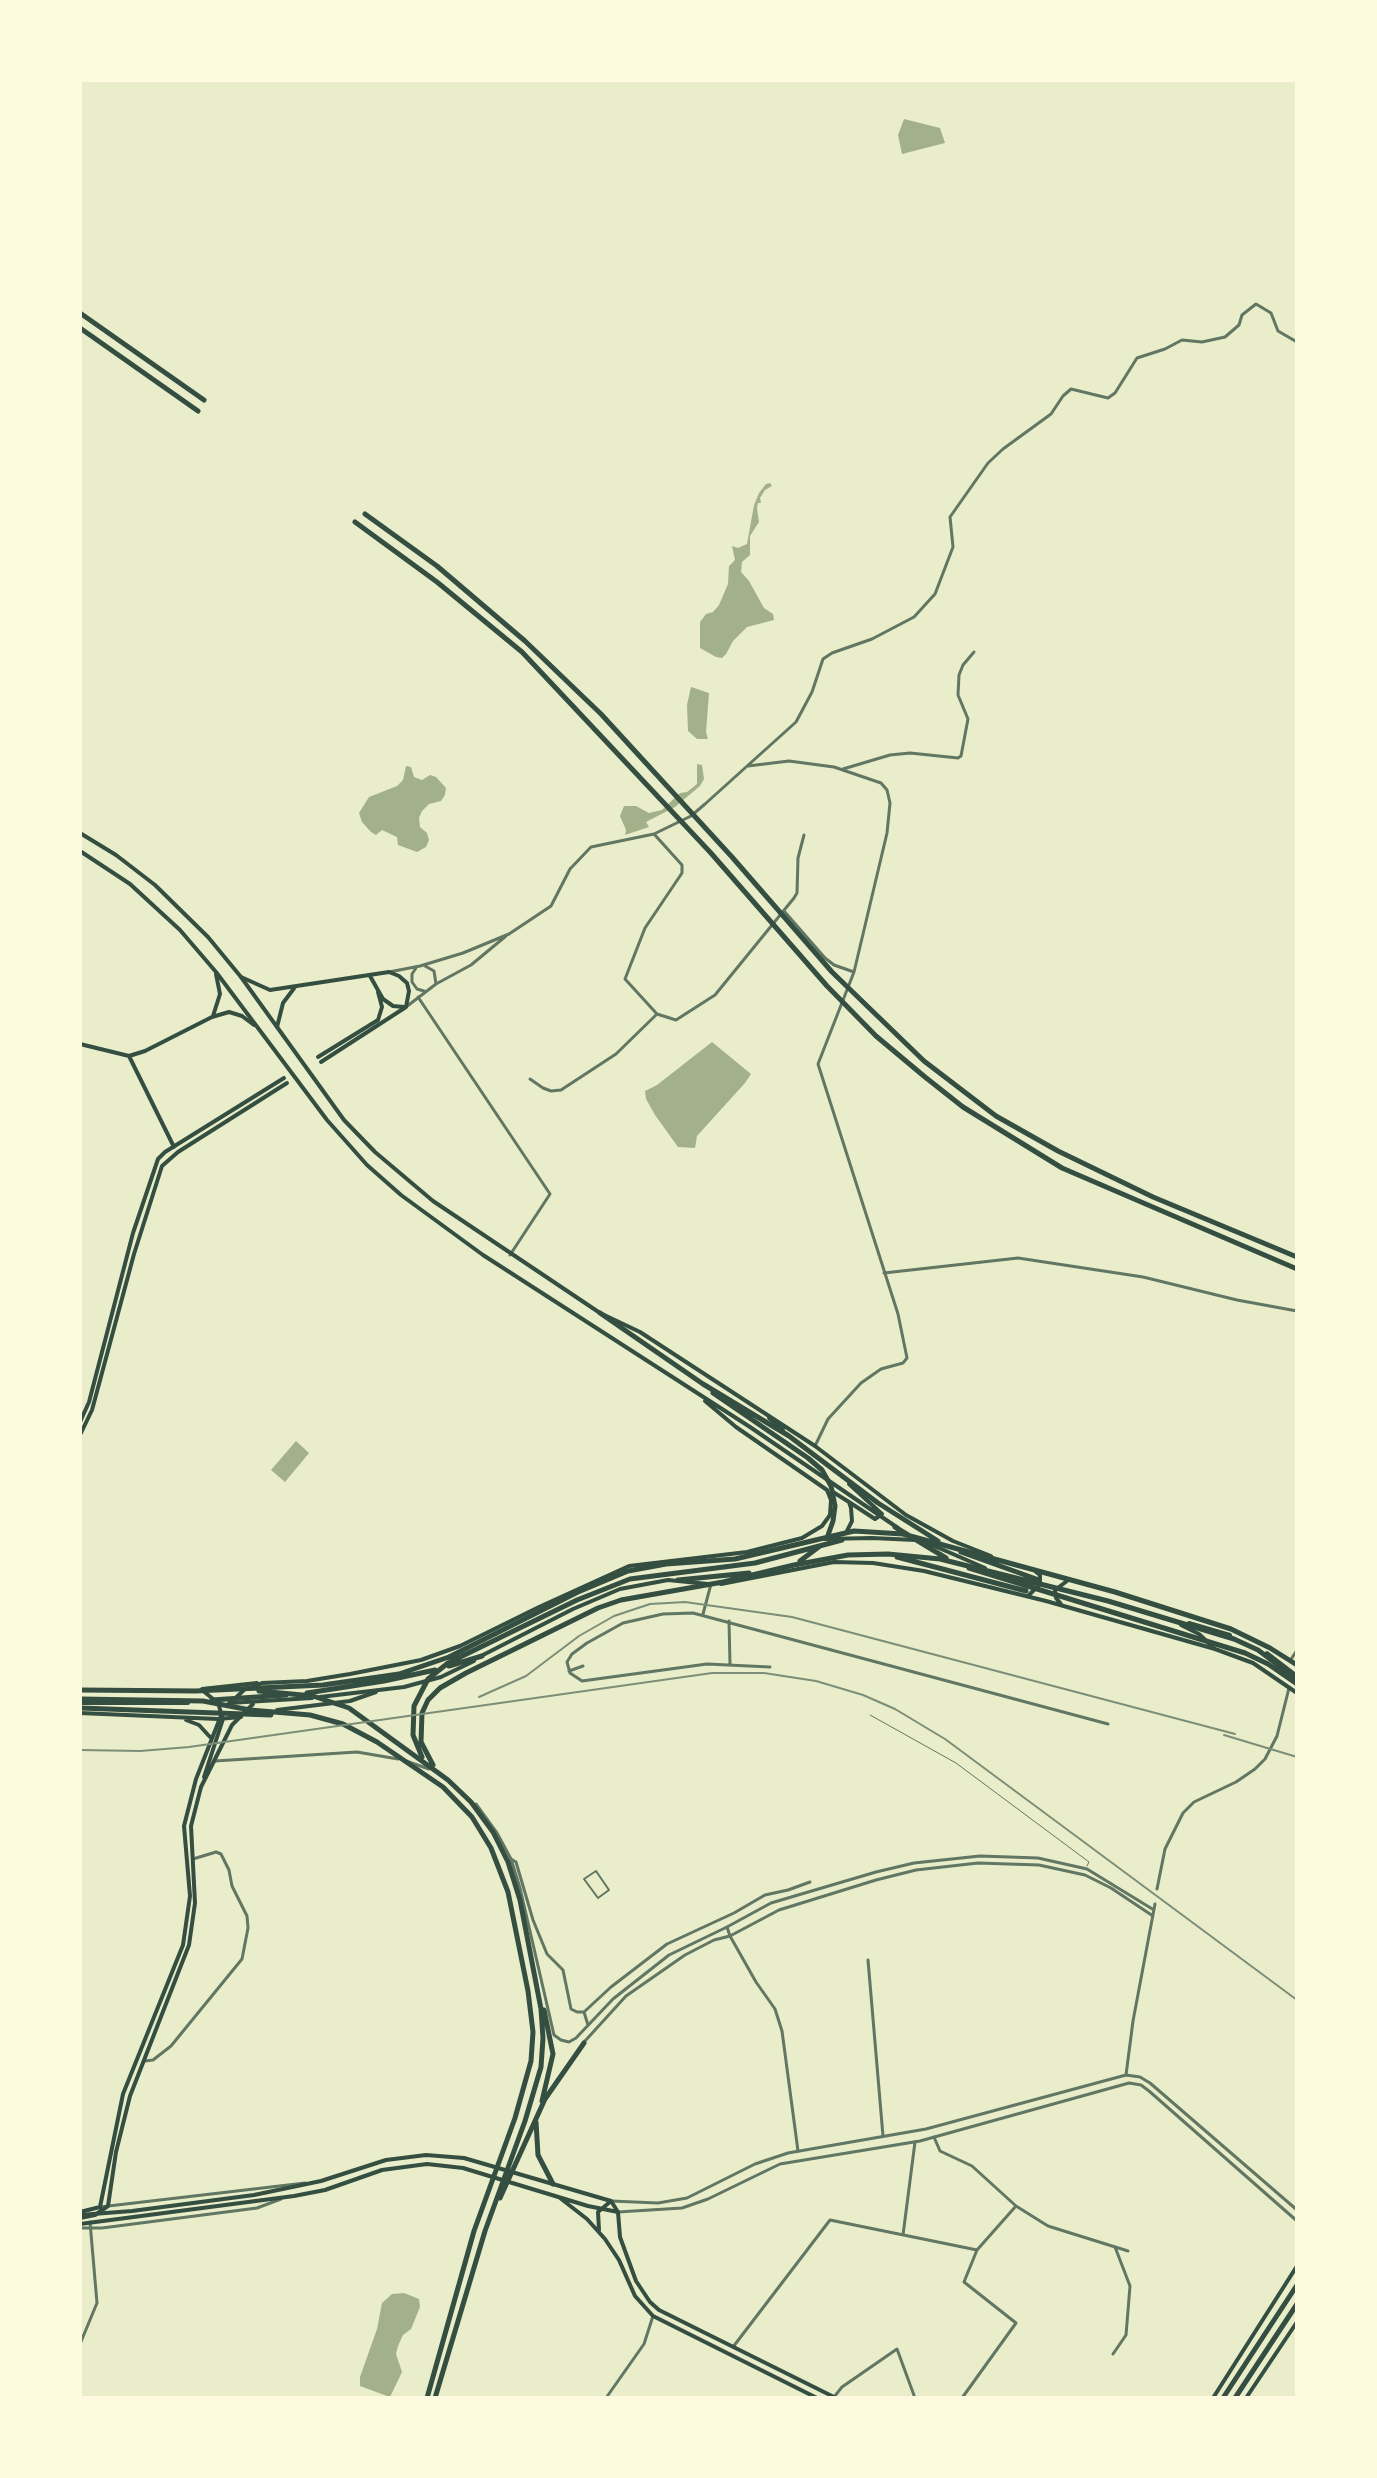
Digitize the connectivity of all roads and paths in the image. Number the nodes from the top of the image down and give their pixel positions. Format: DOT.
graph roads {
  1 [pos="80,313"];
  2 [pos="80,328"];
  3 [pos="1297,342"];
  4 [pos="204,400"];
  5 [pos="198,411"];
  6 [pos="365,514"];
  7 [pos="355,522"];
  8 [pos="974,652"];
  9 [pos="745,767"];
  10 [pos="842,769"];
  11 [pos="80,833"];
  12 [pos="654,834"];
  13 [pos="804,835"];
  14 [pos="80,851"];
  15 [pos="784,911"];
  16 [pos="509,934"];
  17 [pos="420,966"];
  18 [pos="216,972"];
  19 [pos="389,972"];
  20 [pos="854,972"];
  21 [pos="370,976"];
  22 [pos="241,977"];
  23 [pos="436,984"];
  24 [pos="295,987"];
  25 [pos="425,991"];
  26 [pos="378,992"];
  27 [pos="418,997"];
  28 [pos="406,1007"];
  29 [pos="657,1014"];
  30 [pos="212,1017"];
  31 [pos="256,1026"];
  32 [pos="277,1027"];
  33 [pos="80,1044"];
  34 [pos="129,1056"];
  35 [pos="530,1079"];
  36 [pos="174,1146"];
  37 [pos="177,1152"];
  38 [pos="510,1255"];
  39 [pos="1297,1257"];
  40 [pos="1297,1269"];
  41 [pos="884,1273"];
  42 [pos="1297,1311"];
  43 [pos="600,1313"];
  44 [pos="703,1384"];
  45 [pos="694,1392"];
  46 [pos="753,1405"];
  47 [pos="80,1422"];
  48 [pos="80,1435"];
  49 [pos="815,1446"];
  50 [pos="822,1450"];
  51 [pos="838,1476"];
  52 [pos="818,1482"];
  53 [pos="849,1502"];
  54 [pos="895,1527"];
  55 [pos="802,1538"];
  56 [pos="842,1540"];
  57 [pos="966,1547"];
  58 [pos="794,1565"];
  59 [pos="1036,1572"];
  60 [pos="678,1580"];
  61 [pos="1069,1580"];
  62 [pos="711,1584"];
  63 [pos="1026,1595"];
  64 [pos="1064,1602"];
  65 [pos="703,1614"];
  66 [pos="729,1621"];
  67 [pos="1174,1623"];
  68 [pos="1215,1649"];
  69 [pos="1297,1650"];
  70 [pos="482,1656"];
  71 [pos="1290,1661"];
  72 [pos="730,1664"];
  73 [pos="583,1666"];
  74 [pos="1297,1666"];
  75 [pos="770,1667"];
  76 [pos="569,1671"];
  77 [pos="1297,1678"];
  78 [pos="262,1683"];
  79 [pos="1289,1686"];
  80 [pos="80,1689"];
  81 [pos="198,1690"];
  82 [pos="376,1692"];
  83 [pos="1297,1693"];
  84 [pos="203,1701"];
  85 [pos="257,1702"];
  86 [pos="218,1703"];
  87 [pos="229,1703"];
  88 [pos="80,1706"];
  89 [pos="223,1711"];
  90 [pos="310,1715"];
  91 [pos="870,1715"];
  92 [pos="180,1718"];
  93 [pos="236,1718"];
  94 [pos="221,1719"];
  95 [pos="1108,1724"];
  96 [pos="210,1737"];
  97 [pos="212,1761"];
  98 [pos="448,1780"];
  99 [pos="461,1804"];
  100 [pos="980,1856"];
  101 [pos="193,1859"];
  102 [pos="511,1859"];
  103 [pos="986,1863"];
  104 [pos="1087,1869"];
  105 [pos="596,1871"];
  106 [pos="1085,1875"];
  107 [pos="810,1882"];
  108 [pos="829,1887"];
  109 [pos="1157,1889"];
  110 [pos="831,1894"];
  111 [pos="765,1895"];
  112 [pos="771,1903"];
  113 [pos="1155,1904"];
  114 [pos="1154,1910"];
  115 [pos="1153,1916"];
  116 [pos="727,1927"];
  117 [pos="730,1936"];
  118 [pos="868,1960"];
  119 [pos="535,1974"];
  120 [pos="584,2012"];
  121 [pos="588,2025"];
  122 [pos="584,2043"];
  123 [pos="142,2062"];
  124 [pos="1126,2075"];
  125 [pos="1209,2134"];
  126 [pos="893,2136"];
  127 [pos="883,2137"];
  128 [pos="934,2137"];
  129 [pos="1205,2138"];
  130 [pos="915,2142"];
  131 [pos="895,2146"];
  132 [pos="798,2151"];
  133 [pos="402,2158"];
  134 [pos="403,2166"];
  135 [pos="321,2181"];
  136 [pos="553,2184"];
  137 [pos="554,2195"];
  138 [pos="284,2197"];
  139 [pos="174,2198"];
  140 [pos="611,2201"];
  141 [pos="108,2206"];
  142 [pos="176,2206"];
  143 [pos="1016,2206"];
  144 [pos="601,2209"];
  145 [pos="187,2210"];
  146 [pos="1297,2210"];
  147 [pos="102,2211"];
  148 [pos="618,2212"];
  149 [pos="188,2217"];
  150 [pos="80,2219"];
  151 [pos="123,2219"];
  152 [pos="1297,2221"];
  153 [pos="90,2225"];
  154 [pos="599,2232"];
  155 [pos="903,2235"];
  156 [pos="1115,2247"];
  157 [pos="977,2250"];
  158 [pos="1128,2251"];
  159 [pos="479,2255"];
  160 [pos="1297,2266"];
  161 [pos="1297,2285"];
  162 [pos="1297,2304"];
  163 [pos="653,2316"];
  164 [pos="1297,2322"];
  165 [pos="80,2344"];
  166 [pos="733,2347"];
  167 [pos="1113,2354"];
  168 [pos="427,2398"];
  169 [pos="435,2398"];
  170 [pos="606,2398"];
  171 [pos="817,2398"];
  172 [pos="835,2398"];
  173 [pos="915,2398"];
  174 [pos="962,2398"];
  175 [pos="1213,2398"];
  176 [pos="1223,2398"];
  177 [pos="1235,2398"];
  178 [pos="1246,2398"];
  1 -- 4 [label="highway"];
  2 -- 5 [label="highway"];
  3 -- 9 [label="street"];
  6 -- 39 [label="highway"];
  7 -- 40 [label="highway"];
  8 -- 10 [label="street"];
  9 -- 10 [label="street"];
  9 -- 12 [label="street"];
  10 -- 20 [label="street"];
  11 -- 22 [label="main road"];
  12 -- 16 [label="street"];
  12 -- 29 [label="street"];
  13 -- 15 [label="street"];
  14 -- 18 [label="main road"];
  15 -- 20 [label="street"];
  15 -- 29 [label="street"];
  16 -- 17 [label="street"];
  16 -- 23 [label="street"];
  17 -- 19 [label="street"];
  17 -- 23 [label="street"];
  17 -- 25 [label="street"];
  18 -- 30 [label="main road"];
  18 -- 31 [label="main road"];
  19 -- 21 [label="main road"];
  19 -- 28 [label="main road"];
  20 -- 41 [label="street"];
  21 -- 24 [label="main road"];
  21 -- 26 [label="main road"];
  22 -- 24 [label="main road"];
  22 -- 32 [label="main road"];
  23 -- 25 [label="street"];
  24 -- 32 [label="main road"];
  25 -- 27 [label="street"];
  26 -- 28 [label="main road"];
  26 -- 28 [label="main road"];
  27 -- 28 [label="street"];
  27 -- 38 [label="street"];
  29 -- 35 [label="street"];
  30 -- 31 [label="main road"];
  30 -- 34 [label="main road"];
  31 -- 45 [label="main road"];
  32 -- 38 [label="main road"];
  33 -- 34 [label="main road"];
  34 -- 36 [label="main road"];
  36 -- 37 [label="main road"];
  36 -- 37 [label="main road"];
  36 -- 47 [label="main road"];
  37 -- 48 [label="main road"];
  38 -- 43 [label="main road"];
  41 -- 42 [label="street"];
  41 -- 49 [label="street"];
  43 -- 44 [label="highway"];
  43 -- 46 [label="main road"];
  44 -- 58 [label="highway"];
  44 -- 77 [label="highway"];
  45 -- 52 [label="main road"];
  45 -- 54 [label="main road"];
  46 -- 49 [label="main road"];
  46 -- 51 [label="main road"];
  49 -- 50 [label="main road"];
  50 -- 51 [label="main road"];
  50 -- 57 [label="main road"];
  51 -- 53 [label="main road"];
  52 -- 53 [label="main road"];
  52 -- 55 [label="main road"];
  53 -- 56 [label="main road"];
  54 -- 64 [label="highway"];
  54 -- 67 [label="main road"];
  55 -- 56 [label="main road"];
  55 -- 78 [label="main road"];
  56 -- 57 [label="main road"];
  56 -- 99 [label="highway"];
  57 -- 59 [label="main road"];
  58 -- 77 [label="highway"];
  58 -- 98 [label="highway"];
  59 -- 61 [label="main road"];
  59 -- 63 [label="main road"];
  60 -- 62 [label="main road"];
  60 -- 64 [label="highway"];
  60 -- 70 [label="main road"];
  61 -- 64 [label="main road"];
  61 -- 71 [label="main road"];
  62 -- 63 [label="main road"];
  62 -- 65 [label="street"];
  63 -- 64 [label="main road"];
  64 -- 68 [label="main road"];
  64 -- 77 [label="highway"];
  65 -- 66 [label="street"];
  65 -- 76 [label="street"];
  66 -- 72 [label="street"];
  66 -- 95 [label="street"];
  67 -- 68 [label="main road"];
  67 -- 77 [label="main road"];
  68 -- 79 [label="main road"];
  69 -- 71 [label="street"];
  70 -- 82 [label="main road"];
  70 -- 84 [label="highway"];
  71 -- 74 [label="main road"];
  72 -- 75 [label="street"];
  72 -- 76 [label="street"];
  73 -- 76 [label="street"];
  74 -- 81 [label="highway"];
  78 -- 81 [label="main road"];
  78 -- 87 [label="main road"];
  79 -- 83 [label="main road"];
  79 -- 109 [label="street"];
  80 -- 81 [label="highway"];
  81 -- 86 [label="main road"];
  81 -- 98 [label="highway"];
  82 -- 85 [label="main road"];
  82 -- 93 [label="main road"];
  84 -- 88 [label="highway"];
  84 -- 90 [label="highway"];
  85 -- 87 [label="main road"];
  85 -- 93 [label="main road"];
  86 -- 87 [label="main road"];
  86 -- 88 [label="main road"];
  86 -- 89 [label="main road"];
  87 -- 89 [label="main road"];
  88 -- 90 [label="highway"];
  88 -- 92 [label="main road"];
  89 -- 94 [label="main road"];
  90 -- 99 [label="highway"];
  91 -- 104 [label="lane"];
  92 -- 94 [label="main road"];
  92 -- 96 [label="main road"];
  93 -- 94 [label="main road"];
  93 -- 97 [label="main road"];
  94 -- 96 [label="main road"];
  94 -- 97 [label="main road"];
  96 -- 147 [label="main road"];
  97 -- 101 [label="main road"];
  97 -- 102 [label="street"];
  98 -- 119 [label="highway"];
  99 -- 168 [label="highway"];
  100 -- 103 [label="street"];
  100 -- 104 [label="street"];
  100 -- 108 [label="street"];
  101 -- 123 [label="main road"];
  101 -- 123 [label="street"];
  102 -- 120 [label="street"];
  102 -- 121 [label="street"];
  103 -- 106 [label="street"];
  103 -- 110 [label="street"];
  104 -- 106 [label="street"];
  104 -- 114 [label="street"];
  105 -- 105 [label="street"];
  106 -- 115 [label="street"];
  107 -- 111 [label="street"];
  108 -- 110 [label="street"];
  108 -- 112 [label="street"];
  110 -- 117 [label="street"];
  111 -- 112 [label="street"];
  111 -- 120 [label="street"];
  112 -- 116 [label="street"];
  113 -- 114 [label="street"];
  114 -- 115 [label="street"];
  115 -- 124 [label="street"];
  116 -- 117 [label="street"];
  116 -- 121 [label="street"];
  117 -- 122 [label="street"];
  117 -- 132 [label="street"];
  118 -- 127 [label="street"];
  119 -- 136 [label="highway"];
  119 -- 159 [label="highway"];
  120 -- 121 [label="street"];
  122 -- 159 [label="highway"];
  123 -- 141 [label="main road"];
  124 -- 125 [label="street"];
  124 -- 126 [label="street"];
  125 -- 129 [label="street"];
  125 -- 146 [label="street"];
  126 -- 127 [label="street"];
  126 -- 131 [label="street"];
  127 -- 132 [label="street"];
  128 -- 129 [label="street"];
  128 -- 130 [label="street"];
  128 -- 143 [label="street"];
  129 -- 152 [label="street"];
  130 -- 131 [label="street"];
  130 -- 155 [label="street"];
  131 -- 148 [label="street"];
  132 -- 140 [label="street"];
  133 -- 134 [label="main road"];
  133 -- 135 [label="main road"];
  133 -- 136 [label="main road"];
  134 -- 137 [label="main road"];
  134 -- 138 [label="main road"];
  135 -- 139 [label="street"];
  135 -- 142 [label="main road"];
  136 -- 140 [label="main road"];
  137 -- 144 [label="main road"];
  137 -- 154 [label="main road"];
  138 -- 145 [label="main road"];
  138 -- 149 [label="street"];
  139 -- 141 [label="street"];
  139 -- 142 [label="main road"];
  140 -- 144 [label="main road"];
  140 -- 148 [label="main road"];
  141 -- 147 [label="main road"];
  142 -- 147 [label="main road"];
  143 -- 156 [label="street"];
  143 -- 157 [label="street"];
  144 -- 148 [label="main road"];
  144 -- 154 [label="main road"];
  145 -- 149 [label="main road"];
  145 -- 151 [label="main road"];
  147 -- 150 [label="main road"];
  147 -- 151 [label="main road"];
  148 -- 166 [label="main road"];
  149 -- 153 [label="street"];
  150 -- 153 [label="main road"];
  151 -- 153 [label="main road"];
  153 -- 165 [label="street"];
  154 -- 163 [label="main road"];
  155 -- 157 [label="street"];
  155 -- 166 [label="street"];
  156 -- 158 [label="street"];
  156 -- 167 [label="street"];
  157 -- 174 [label="street"];
  159 -- 169 [label="highway"];
  160 -- 175 [label="main road"];
  161 -- 176 [label="highway"];
  162 -- 177 [label="highway"];
  163 -- 170 [label="street"];
  163 -- 171 [label="main road"];
  164 -- 178 [label="main road"];
  166 -- 172 [label="main road"];
  172 -- 173 [label="street"];
}
